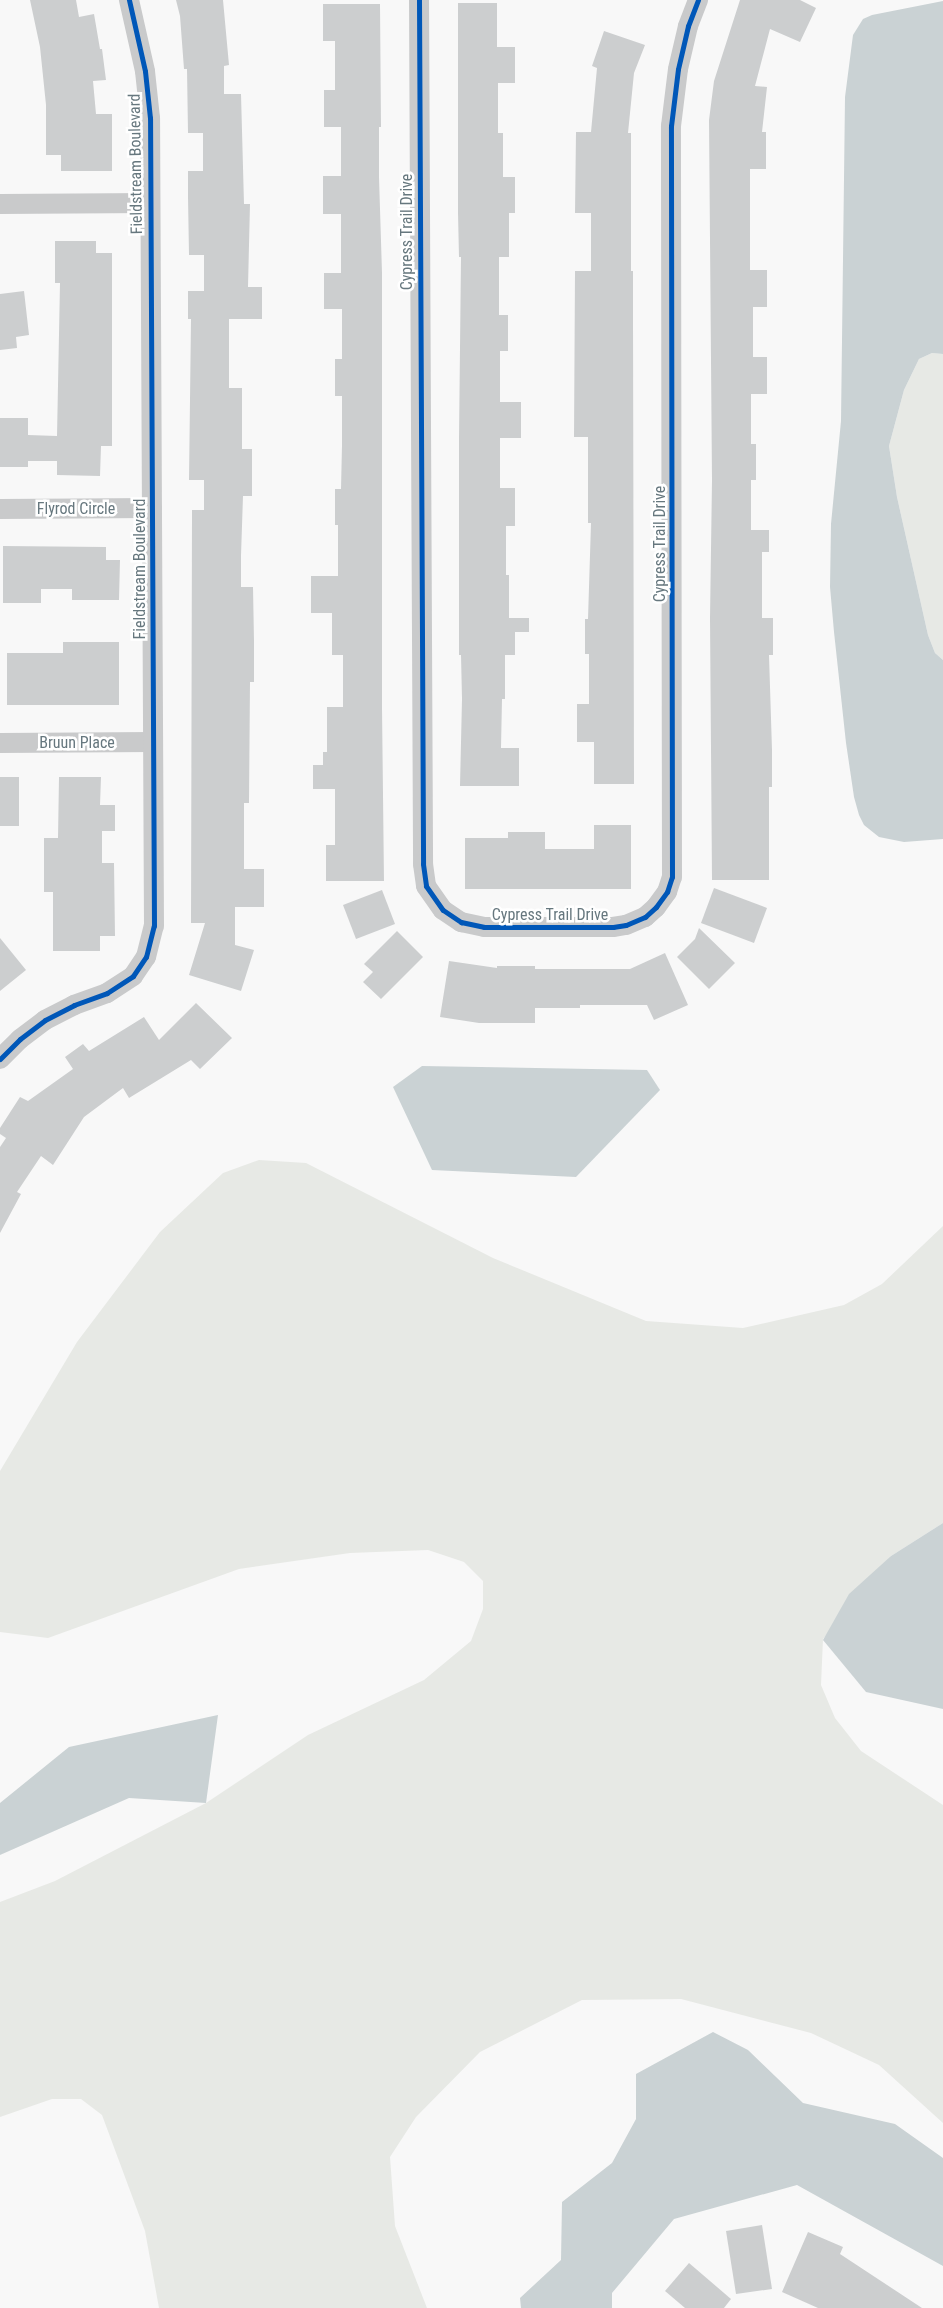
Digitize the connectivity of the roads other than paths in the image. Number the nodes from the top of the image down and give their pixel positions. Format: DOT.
graph roads {
  1 [pos="129,0"];
  2 [pos="419,0"];
  3 [pos="698,0"];
  4 [pos="0,204"];
  5 [pos="150,204"];
  6 [pos="152,508"];
  7 [pos="0,509"];
  8 [pos="153,742"];
  9 [pos="0,743"];
  10 [pos="0,1059"];
  1 -- 5 [label="street, Fieldstream Boulevard"];
  2 -- 3 [label="street, Cypress Trail Drive"];
  4 -- 5 [label="street"];
  5 -- 6 [label="street, Fieldstream Boulevard"];
  6 -- 7 [label="street, Flyrod Circle"];
  6 -- 8 [label="street, Fieldstream Boulevard"];
  8 -- 9 [label="street, Bruun Place"];
  8 -- 10 [label="street, Fieldstream Boulevard"];
}
